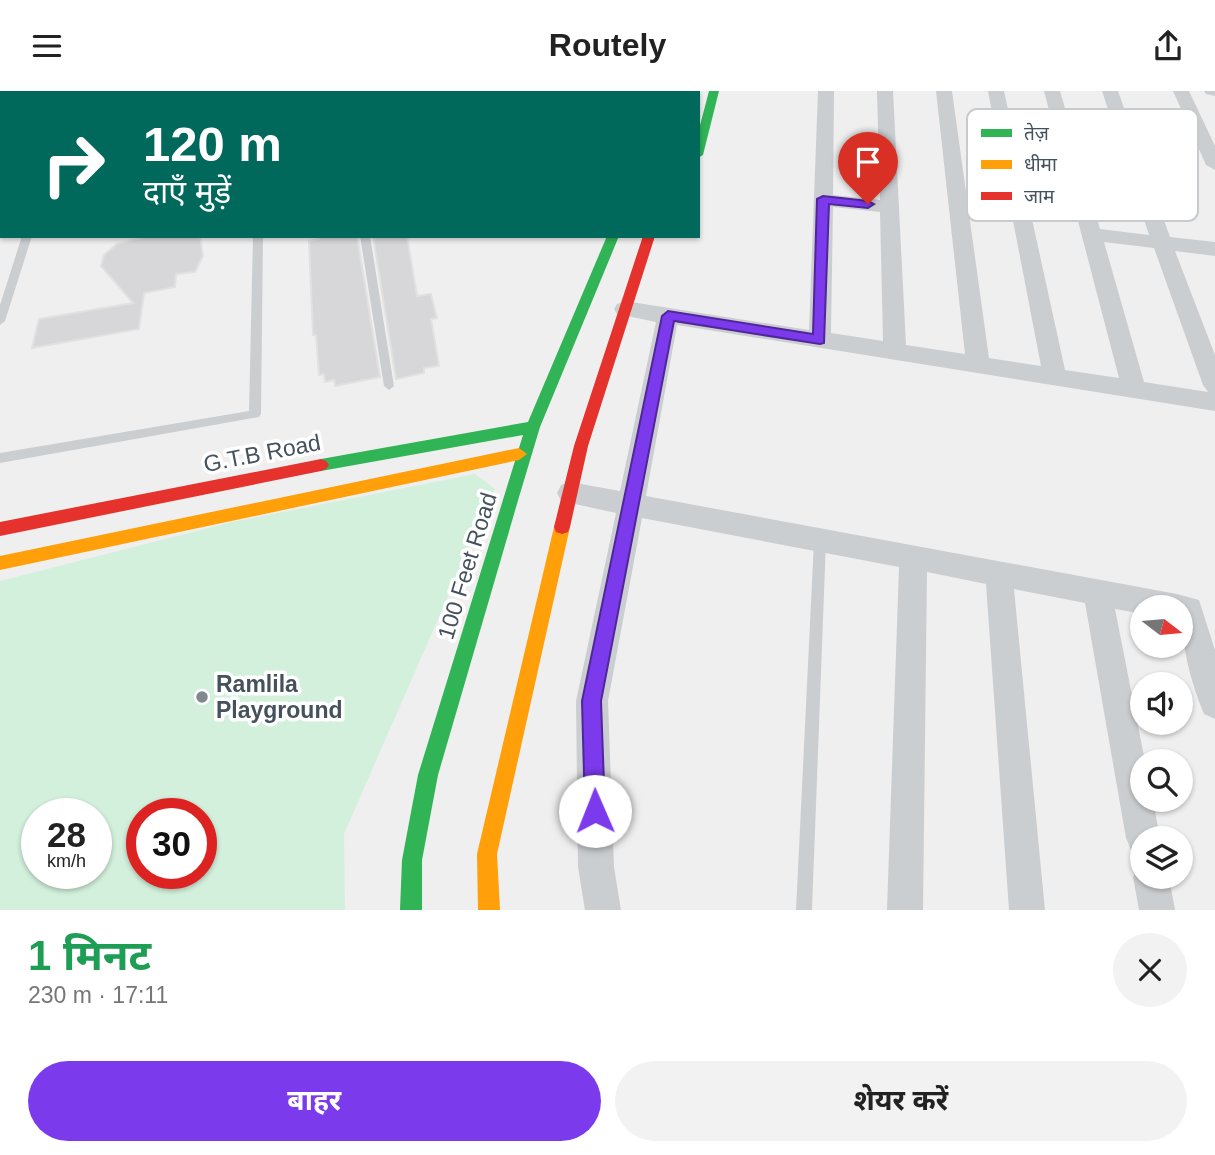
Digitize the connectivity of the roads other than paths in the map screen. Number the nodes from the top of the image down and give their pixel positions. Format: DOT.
graph roads {
  1 [pos="714,91"];
  2 [pos="826,91"];
  3 [pos="885,91"];
  4 [pos="944,91"];
  5 [pos="996,91"];
  6 [pos="1052,91"];
  7 [pos="1110,91"];
  8 [pos="1181,91"];
  9 [pos="1000,109"];
  10 [pos="1057,109"];
  11 [pos="1116,109"];
  12 [pos="1189,109"];
  13 [pos="1198,128"];
  14 [pos="700,147"];
  15 [pos="1215,165"];
  16 [pos="823,199"];
  17 [pos="890,207"];
  18 [pos="1023,221"];
  19 [pos="1087,221"];
  20 [pos="1154,221"];
  21 [pos="1091,234"];
  22 [pos="26,238"];
  23 [pos="258,238"];
  24 [pos="365,238"];
  25 [pos="608,240"];
  26 [pos="655,240"];
  27 [pos="1162,243"];
  28 [pos="1215,249"];
  29 [pos="625,309"];
  30 [pos="668,316"];
  31 [pos="0,321"];
  32 [pos="820,339"];
  33 [pos="895,351"];
  34 [pos="978,364"];
  35 [pos="1055,376"];
  36 [pos="1215,385"];
  37 [pos="389,386"];
  38 [pos="1134,389"];
  39 [pos="1215,402"];
  40 [pos="533,427"];
  41 [pos="527,453"];
  42 [pos="0,458"];
  43 [pos="570,493"];
  44 [pos="632,506"];
  45 [pos="0,529"];
  46 [pos="820,541"];
  47 [pos="913,558"];
  48 [pos="0,563"];
  49 [pos="999,574"];
  50 [pos="1098,593"];
  51 [pos="1130,599"];
  52 [pos="1194,622"];
  53 [pos="1215,703"];
  54 [pos="1141,826"];
  55 [pos="1153,889"];
  56 [pos="411,910"];
  57 [pos="489,910"];
  58 [pos="603,910"];
  59 [pos="804,910"];
  60 [pos="905,910"];
  61 [pos="1027,910"];
  62 [pos="1157,910"];
  1 -- 14 [label="main road"];
  2 -- 16 [label="street"];
  3 -- 17 [label="street"];
  4 -- 34 [label="street"];
  5 -- 9 [label="street"];
  6 -- 10 [label="street"];
  7 -- 11 [label="street"];
  8 -- 12 [label="street"];
  13 -- 15 [label="street"];
  16 -- 17 [label="street"];
  16 -- 32 [label="street"];
  17 -- 33 [label="street"];
  18 -- 35 [label="street"];
  19 -- 21 [label="street"];
  20 -- 27 [label="street"];
  21 -- 27 [label="street"];
  21 -- 38 [label="street"];
  22 -- 31 [label="lane"];
  23 -- 42 [label="lane"];
  24 -- 37 [label="lane"];
  25 -- 40 [label="main road, 100 Feet Road"];
  26 -- 29 [label="main road"];
  27 -- 28 [label="street"];
  27 -- 36 [label="street"];
  29 -- 30 [label="street"];
  29 -- 43 [label="main road"];
  30 -- 32 [label="street"];
  30 -- 44 [label="street"];
  32 -- 33 [label="street"];
  33 -- 34 [label="street"];
  34 -- 35 [label="street"];
  35 -- 38 [label="street"];
  38 -- 39 [label="street"];
  40 -- 41 [label="main road, 100 Feet Road"];
  40 -- 45 [label="main road, G.T.B Road"];
  41 -- 48 [label="main road"];
  41 -- 56 [label="main road, 100 Feet Road"];
  43 -- 44 [label="street"];
  43 -- 57 [label="main road"];
  44 -- 46 [label="street"];
  44 -- 58 [label="street"];
  46 -- 47 [label="street"];
  46 -- 59 [label="lane"];
  47 -- 49 [label="street"];
  47 -- 60 [label="street"];
  49 -- 50 [label="street"];
  49 -- 61 [label="street"];
  50 -- 51 [label="street"];
  50 -- 54 [label="street"];
  52 -- 53 [label="street"];
  55 -- 62 [label="street"];
}
